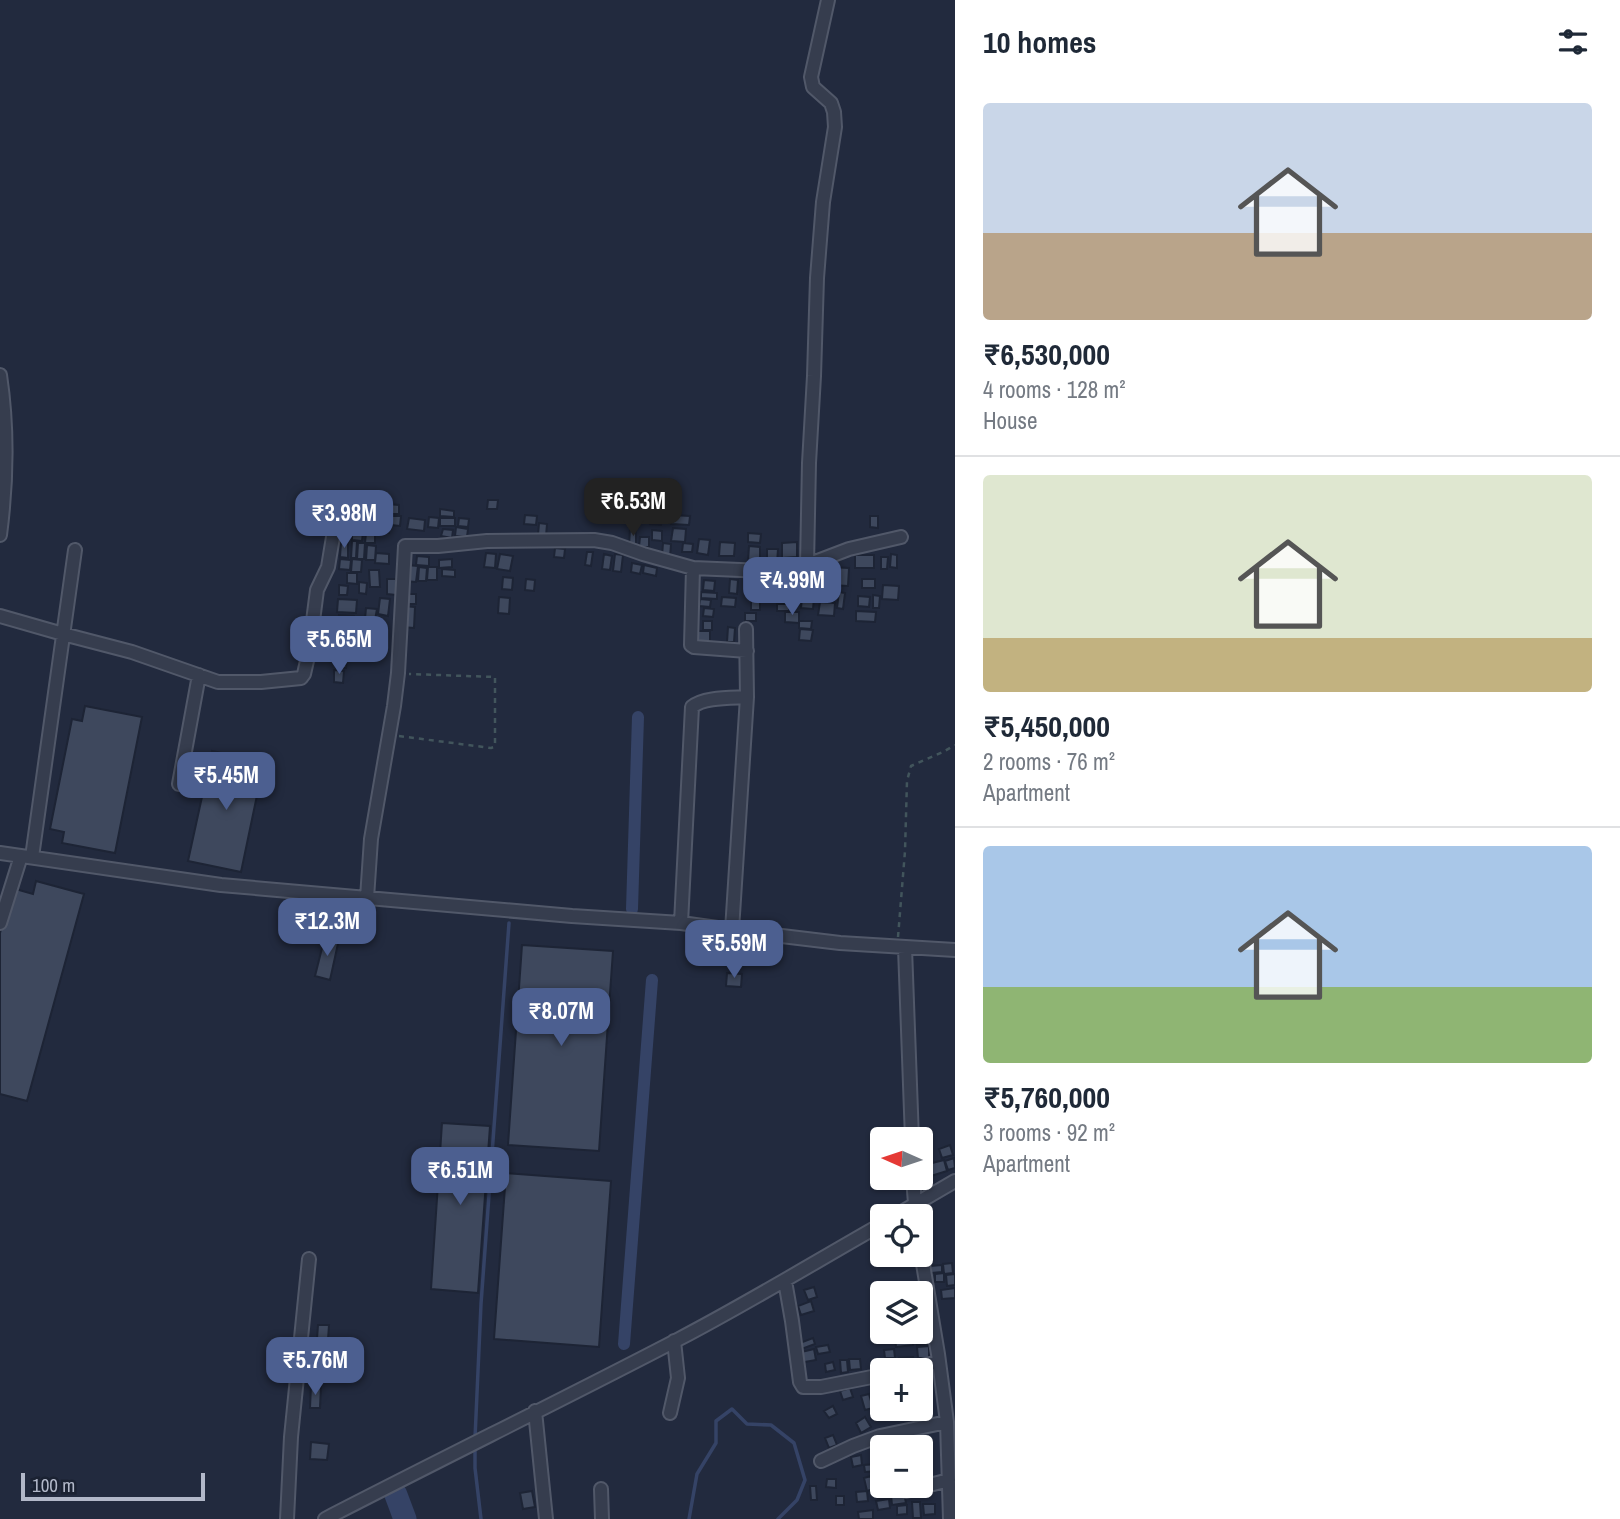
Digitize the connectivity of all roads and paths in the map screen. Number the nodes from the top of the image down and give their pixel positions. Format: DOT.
graph roads {
  1 [pos="828,0"];
  2 [pos="0,375"];
  3 [pos="335,525"];
  4 [pos="0,535"];
  5 [pos="901,537"];
  6 [pos="75,550"];
  7 [pos="807,565"];
  8 [pos="692,568"];
  9 [pos="0,616"];
  10 [pos="746,629"];
  11 [pos="63,634"];
  12 [pos="747,651"];
  13 [pos="398,673"];
  14 [pos="199,675"];
  15 [pos="747,697"];
  16 [pos="389,735"];
  17 [pos="955,745"];
  18 [pos="179,784"];
  19 [pos="0,853"];
  20 [pos="26,857"];
  21 [pos="367,898"];
  22 [pos="0,923"];
  23 [pos="681,923"];
  24 [pos="732,930"];
  25 [pos="901,947"];
  26 [pos="955,950"];
  27 [pos="911,1127"];
  28 [pos="955,1181"];
  29 [pos="924,1204"];
  30 [pos="870,1230"];
  31 [pos="309,1259"];
  32 [pos="923,1267"];
  33 [pos="785,1281"];
  34 [pos="674,1341"];
  35 [pos="939,1362"];
  36 [pos="933,1363"];
  37 [pos="870,1377"];
  38 [pos="536,1411"];
  39 [pos="670,1413"];
  40 [pos="947,1422"];
  41 [pos="821,1461"];
  42 [pos="951,1479"];
  43 [pos="933,1484"];
  44 [pos="601,1489"];
  45 [pos="287,1519"];
  46 [pos="325,1519"];
  47 [pos="546,1519"];
  48 [pos="602,1519"];
  49 [pos="950,1519"];
  1 -- 7 [label="street"];
  2 -- 4 [label="street"];
  3 -- 14 [label="street"];
  5 -- 7 [label="street"];
  6 -- 11 [label="street"];
  7 -- 8 [label="street"];
  8 -- 12 [label="street"];
  8 -- 13 [label="street"];
  9 -- 11 [label="street"];
  10 -- 12 [label="street"];
  11 -- 14 [label="street"];
  11 -- 20 [label="street"];
  12 -- 15 [label="street"];
  13 -- 16 [label="street"];
  13 -- 16 [label="path"];
  14 -- 18 [label="street"];
  15 -- 23 [label="street"];
  15 -- 24 [label="street"];
  16 -- 21 [label="street"];
  17 -- 25 [label="path"];
  19 -- 20 [label="street"];
  20 -- 21 [label="street"];
  20 -- 22 [label="street"];
  21 -- 23 [label="street"];
  23 -- 24 [label="street"];
  24 -- 25 [label="street"];
  25 -- 26 [label="street"];
  25 -- 27 [label="street"];
  28 -- 29 [label="street"];
  30 -- 33 [label="street"];
  31 -- 45 [label="street"];
  32 -- 35 [label="street"];
  33 -- 34 [label="street"];
  33 -- 37 [label="street"];
  34 -- 38 [label="street"];
  34 -- 39 [label="street"];
  35 -- 36 [label="street"];
  35 -- 40 [label="street"];
  38 -- 46 [label="street"];
  38 -- 47 [label="street"];
  40 -- 41 [label="street"];
  40 -- 42 [label="street"];
  42 -- 43 [label="street"];
  42 -- 49 [label="street"];
  44 -- 48 [label="street"];
}
